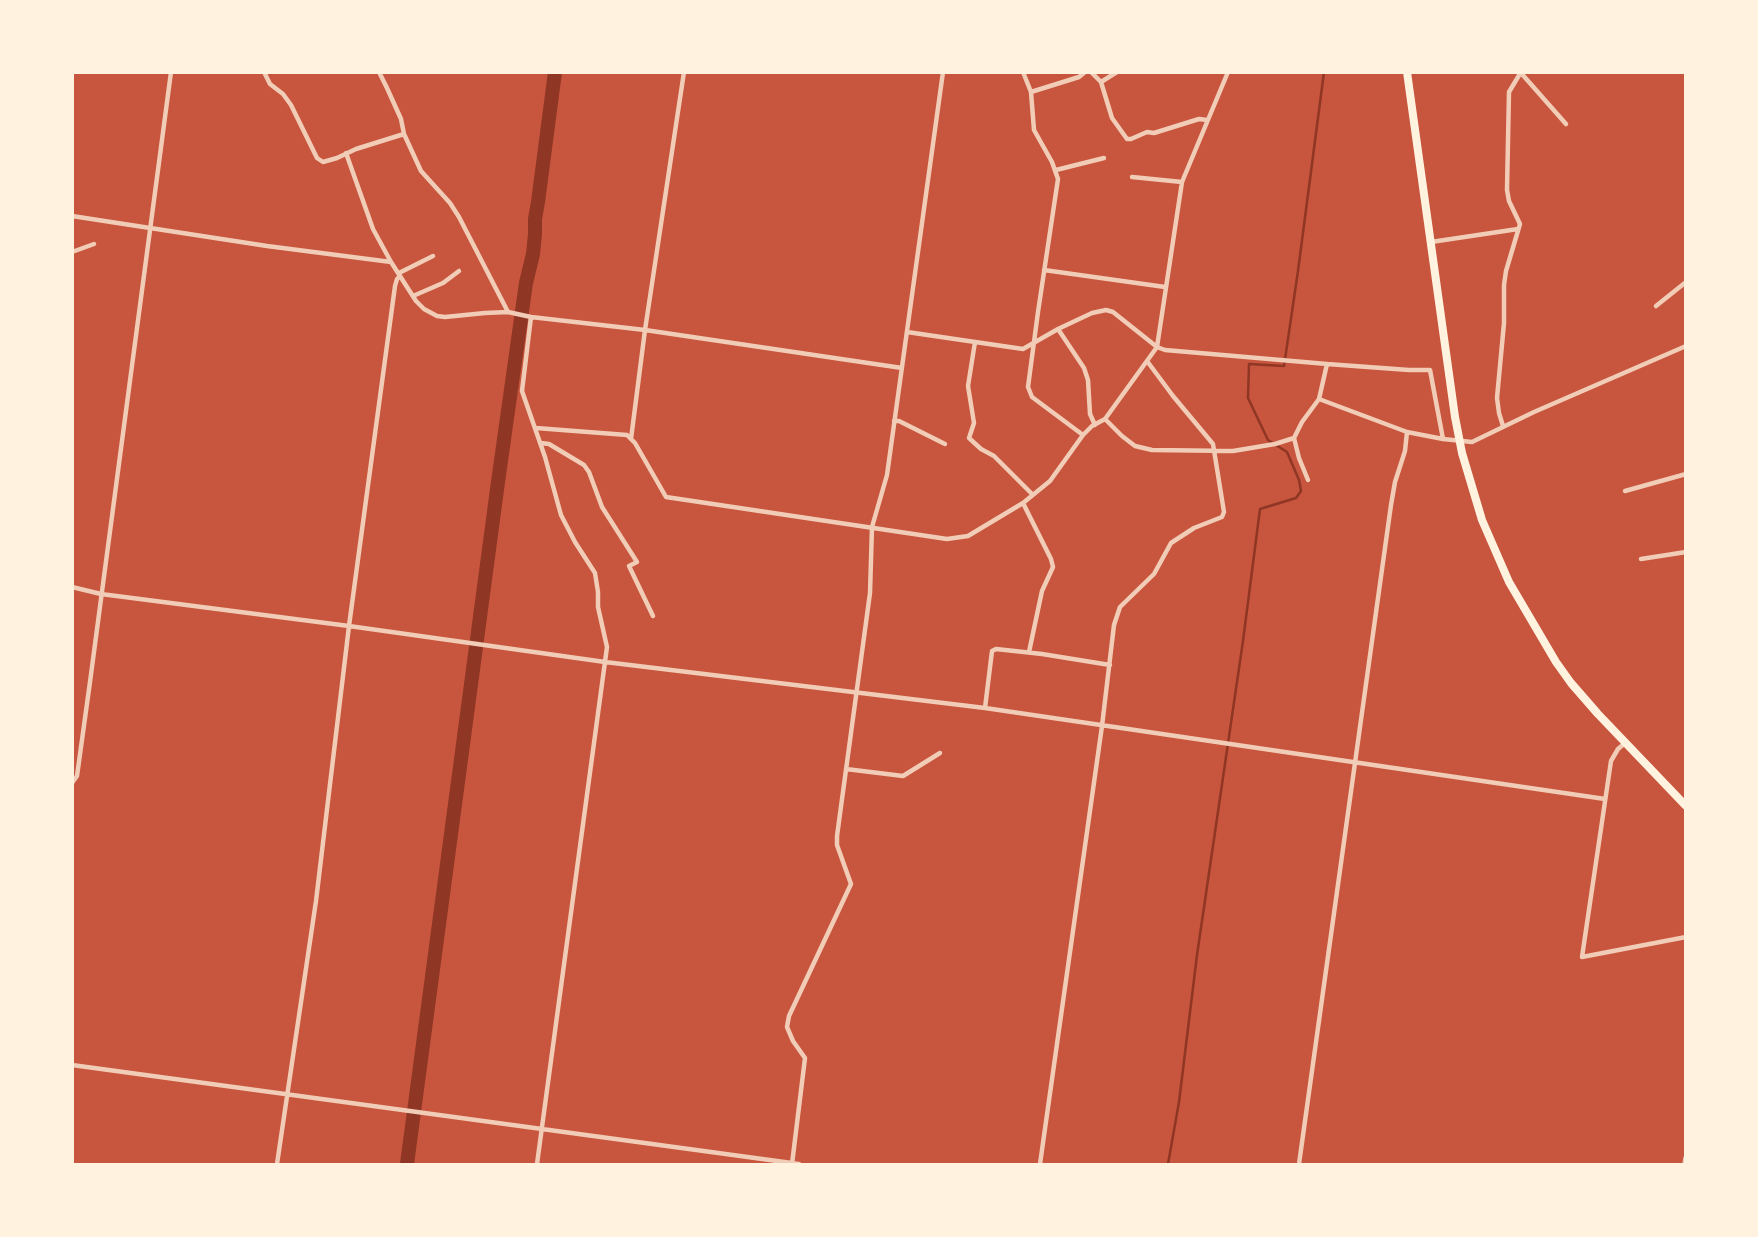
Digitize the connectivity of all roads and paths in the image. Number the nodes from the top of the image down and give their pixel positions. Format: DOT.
graph roads {
  1 [pos="171,72"];
  2 [pos="264,72"];
  3 [pos="379,72"];
  4 [pos="684,72"];
  5 [pos="943,72"];
  6 [pos="1023,72"];
  7 [pos="1086,72"];
  8 [pos="1091,72"];
  9 [pos="1117,72"];
  10 [pos="1228,72"];
  11 [pos="1407,72"];
  12 [pos="1521,73"];
  13 [pos="1101,82"];
  14 [pos="1031,92"];
  15 [pos="1208,120"];
  16 [pos="1566,124"];
  17 [pos="404,134"];
  18 [pos="346,153"];
  19 [pos="1104,158"];
  20 [pos="1056,170"];
  21 [pos="1132,177"];
  22 [pos="1182,182"];
  23 [pos="72,216"];
  24 [pos="151,229"];
  25 [pos="1519,229"];
  26 [pos="1431,242"];
  27 [pos="94,244"];
  28 [pos="72,252"];
  29 [pos="433,256"];
  30 [pos="392,262"];
  31 [pos="1044,270"];
  32 [pos="459,271"];
  33 [pos="400,274"];
  34 [pos="1686,282"];
  35 [pos="1165,287"];
  36 [pos="413,296"];
  37 [pos="1656,306"];
  38 [pos="508,312"];
  39 [pos="531,317"];
  40 [pos="1058,328"];
  41 [pos="645,330"];
  42 [pos="907,332"];
  43 [pos="975,342"];
  44 [pos="1033,344"];
  45 [pos="1686,346"];
  46 [pos="1157,347"];
  47 [pos="1147,361"];
  48 [pos="1327,364"];
  49 [pos="902,368"];
  50 [pos="1319,399"];
  51 [pos="1105,419"];
  52 [pos="894,421"];
  53 [pos="1094,425"];
  54 [pos="1503,426"];
  55 [pos="536,428"];
  56 [pos="1407,432"];
  57 [pos="1083,435"];
  58 [pos="1294,438"];
  59 [pos="631,439"];
  60 [pos="1443,439"];
  61 [pos="1460,441"];
  62 [pos="541,444"];
  63 [pos="945,444"];
  64 [pos="1214,452"];
  65 [pos="1686,474"];
  66 [pos="1308,480"];
  67 [pos="1624,491"];
  68 [pos="1033,495"];
  69 [pos="1022,503"];
  70 [pos="872,527"];
  71 [pos="1686,552"];
  72 [pos="1641,559"];
  73 [pos="72,587"];
  74 [pos="101,594"];
  75 [pos="653,616"];
  76 [pos="349,626"];
  77 [pos="1029,652"];
  78 [pos="606,662"];
  79 [pos="1110,665"];
  80 [pos="856,693"];
  81 [pos="985,708"];
  82 [pos="1102,726"];
  83 [pos="1625,743"];
  84 [pos="940,753"];
  85 [pos="1356,762"];
  86 [pos="846,769"];
  87 [pos="72,782"];
  88 [pos="1605,799"];
  89 [pos="1686,806"];
  90 [pos="1686,937"];
  91 [pos="72,1065"];
  92 [pos="286,1095"];
  93 [pos="541,1130"];
  94 [pos="1686,1158"];
  95 [pos="277,1164"];
  96 [pos="537,1164"];
  97 [pos="792,1164"];
  98 [pos="799,1164"];
  99 [pos="1040,1164"];
  100 [pos="1299,1164"];
  101 [pos="1685,1164"];
  1 -- 24 [label="street"];
  2 -- 18 [label="street"];
  3 -- 17 [label="street"];
  4 -- 41 [label="street"];
  5 -- 42 [label="street"];
  6 -- 14 [label="street"];
  7 -- 14 [label="street"];
  8 -- 13 [label="street"];
  9 -- 13 [label="street"];
  10 -- 15 [label="street"];
  11 -- 26 [label="highway"];
  12 -- 16 [label="street"];
  12 -- 25 [label="street"];
  13 -- 15 [label="street"];
  14 -- 20 [label="street"];
  15 -- 22 [label="street"];
  17 -- 18 [label="street"];
  17 -- 38 [label="street"];
  18 -- 30 [label="street"];
  19 -- 20 [label="street"];
  20 -- 31 [label="street"];
  21 -- 22 [label="street"];
  22 -- 35 [label="street"];
  23 -- 24 [label="street"];
  24 -- 30 [label="street"];
  24 -- 74 [label="street"];
  25 -- 26 [label="street"];
  25 -- 54 [label="street"];
  26 -- 61 [label="highway"];
  27 -- 28 [label="street"];
  29 -- 33 [label="street"];
  30 -- 33 [label="street"];
  31 -- 35 [label="street"];
  31 -- 44 [label="street"];
  32 -- 36 [label="street"];
  33 -- 36 [label="street"];
  33 -- 76 [label="street"];
  34 -- 37 [label="street"];
  35 -- 46 [label="street"];
  36 -- 38 [label="street"];
  38 -- 39 [label="street"];
  39 -- 41 [label="street"];
  39 -- 55 [label="street"];
  40 -- 44 [label="street"];
  40 -- 46 [label="street"];
  40 -- 53 [label="street"];
  41 -- 49 [label="street"];
  41 -- 59 [label="street"];
  42 -- 43 [label="street"];
  42 -- 49 [label="street"];
  43 -- 44 [label="street"];
  43 -- 68 [label="street"];
  44 -- 57 [label="street"];
  45 -- 54 [label="street"];
  46 -- 47 [label="street"];
  46 -- 48 [label="street"];
  47 -- 51 [label="street"];
  47 -- 64 [label="street"];
  48 -- 50 [label="street"];
  48 -- 60 [label="street"];
  49 -- 52 [label="street"];
  50 -- 56 [label="street"];
  50 -- 58 [label="street"];
  51 -- 53 [label="street"];
  51 -- 64 [label="street"];
  52 -- 63 [label="street"];
  52 -- 70 [label="street"];
  53 -- 57 [label="street"];
  54 -- 61 [label="street"];
  55 -- 59 [label="street"];
  55 -- 62 [label="street"];
  56 -- 60 [label="street"];
  56 -- 85 [label="street"];
  57 -- 68 [label="street"];
  58 -- 64 [label="street"];
  58 -- 66 [label="street"];
  59 -- 70 [label="street"];
  60 -- 61 [label="street"];
  61 -- 83 [label="highway"];
  62 -- 75 [label="street"];
  62 -- 78 [label="street"];
  64 -- 79 [label="street"];
  65 -- 67 [label="street"];
  68 -- 69 [label="street"];
  69 -- 70 [label="street"];
  69 -- 77 [label="street"];
  70 -- 80 [label="street"];
  71 -- 72 [label="street"];
  73 -- 74 [label="street"];
  74 -- 76 [label="street"];
  74 -- 87 [label="street"];
  76 -- 78 [label="street"];
  76 -- 92 [label="street"];
  77 -- 79 [label="street"];
  77 -- 81 [label="street"];
  78 -- 80 [label="street"];
  78 -- 93 [label="street"];
  79 -- 82 [label="street"];
  80 -- 81 [label="street"];
  80 -- 86 [label="street"];
  81 -- 82 [label="street"];
  82 -- 85 [label="street"];
  82 -- 99 [label="street"];
  83 -- 88 [label="street"];
  83 -- 89 [label="highway"];
  84 -- 86 [label="street"];
  85 -- 88 [label="street"];
  85 -- 100 [label="street"];
  86 -- 97 [label="street"];
  88 -- 90 [label="street"];
  91 -- 92 [label="street"];
  92 -- 93 [label="street"];
  92 -- 95 [label="street"];
  93 -- 96 [label="street"];
  93 -- 97 [label="street"];
  94 -- 101 [label="street"];
  97 -- 98 [label="street"];
}
